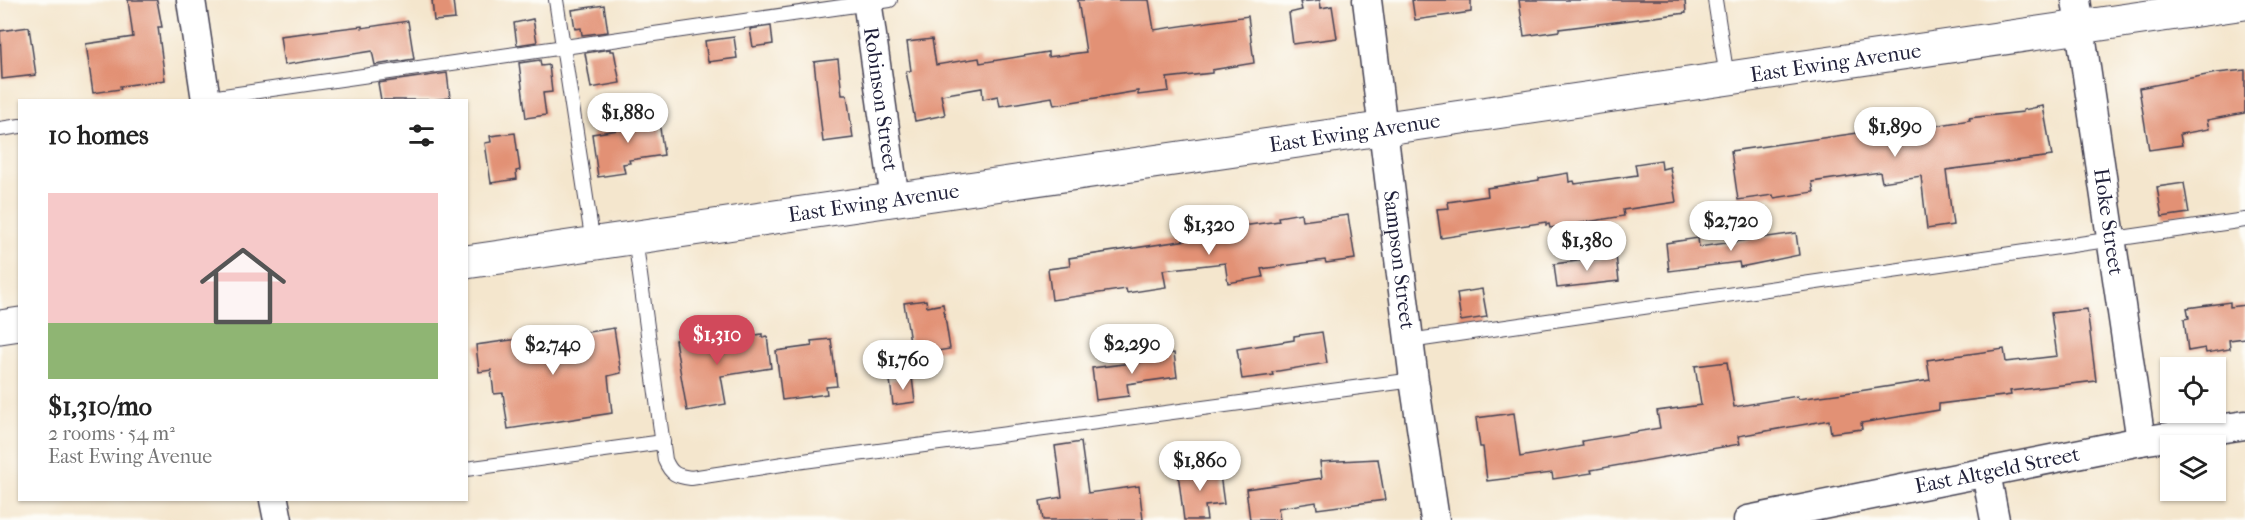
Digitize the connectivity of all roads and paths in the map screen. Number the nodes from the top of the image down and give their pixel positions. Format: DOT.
graph roads {
  1 [pos="191,0"];
  2 [pos="556,0"];
  3 [pos="1367,0"];
  4 [pos="1715,0"];
  5 [pos="875,1"];
  6 [pos="2245,3"];
  7 [pos="2078,14"];
  8 [pos="563,46"];
  9 [pos="1727,79"];
  10 [pos="202,99"];
  11 [pos="209,99"];
  12 [pos="18,126"];
  13 [pos="0,129"];
  14 [pos="1384,129"];
  15 [pos="895,200"];
  16 [pos="2245,220"];
  17 [pos="635,238"];
  18 [pos="2112,240"];
  19 [pos="593,244"];
  20 [pos="468,262"];
  21 [pos="18,324"];
  22 [pos="0,327"];
  23 [pos="1409,341"];
  24 [pos="1414,380"];
  25 [pos="2245,425"];
  26 [pos="2141,441"];
  27 [pos="663,442"];
  28 [pos="468,469"];
  29 [pos="1986,473"];
  30 [pos="274,501"];
  31 [pos="278,520"];
  32 [pos="1435,520"];
  33 [pos="1748,520"];
  34 [pos="1995,520"];
  1 -- 10 [label="street"];
  2 -- 8 [label="lane"];
  3 -- 14 [label="street, Sampson Street"];
  4 -- 9 [label="lane"];
  5 -- 8 [label="lane"];
  5 -- 15 [label="street, Robinson Street"];
  6 -- 7 [label="street, East Ewing Avenue"];
  7 -- 9 [label="street, East Ewing Avenue"];
  7 -- 18 [label="street, Hoke Street"];
  8 -- 11 [label="lane"];
  8 -- 19 [label="lane"];
  9 -- 14 [label="street, East Ewing Avenue"];
  12 -- 13 [label="lane"];
  14 -- 15 [label="street, East Ewing Avenue"];
  14 -- 23 [label="street, Sampson Street"];
  15 -- 17 [label="street, East Ewing Avenue"];
  16 -- 18 [label="lane"];
  17 -- 19 [label="street, East Ewing Avenue"];
  17 -- 27 [label="lane"];
  18 -- 23 [label="lane"];
  18 -- 26 [label="street, Hoke Street"];
  19 -- 20 [label="street, East Ewing Avenue"];
  21 -- 22 [label="street"];
  23 -- 24 [label="street, Sampson Street"];
  24 -- 27 [label="lane"];
  24 -- 32 [label="street, Sampson Street"];
  25 -- 26 [label="street, East Altgeld Street"];
  26 -- 29 [label="street, East Altgeld Street"];
  27 -- 28 [label="lane"];
  29 -- 33 [label="street, East Altgeld Street"];
  29 -- 34 [label="street"];
  30 -- 31 [label="street"];
}
